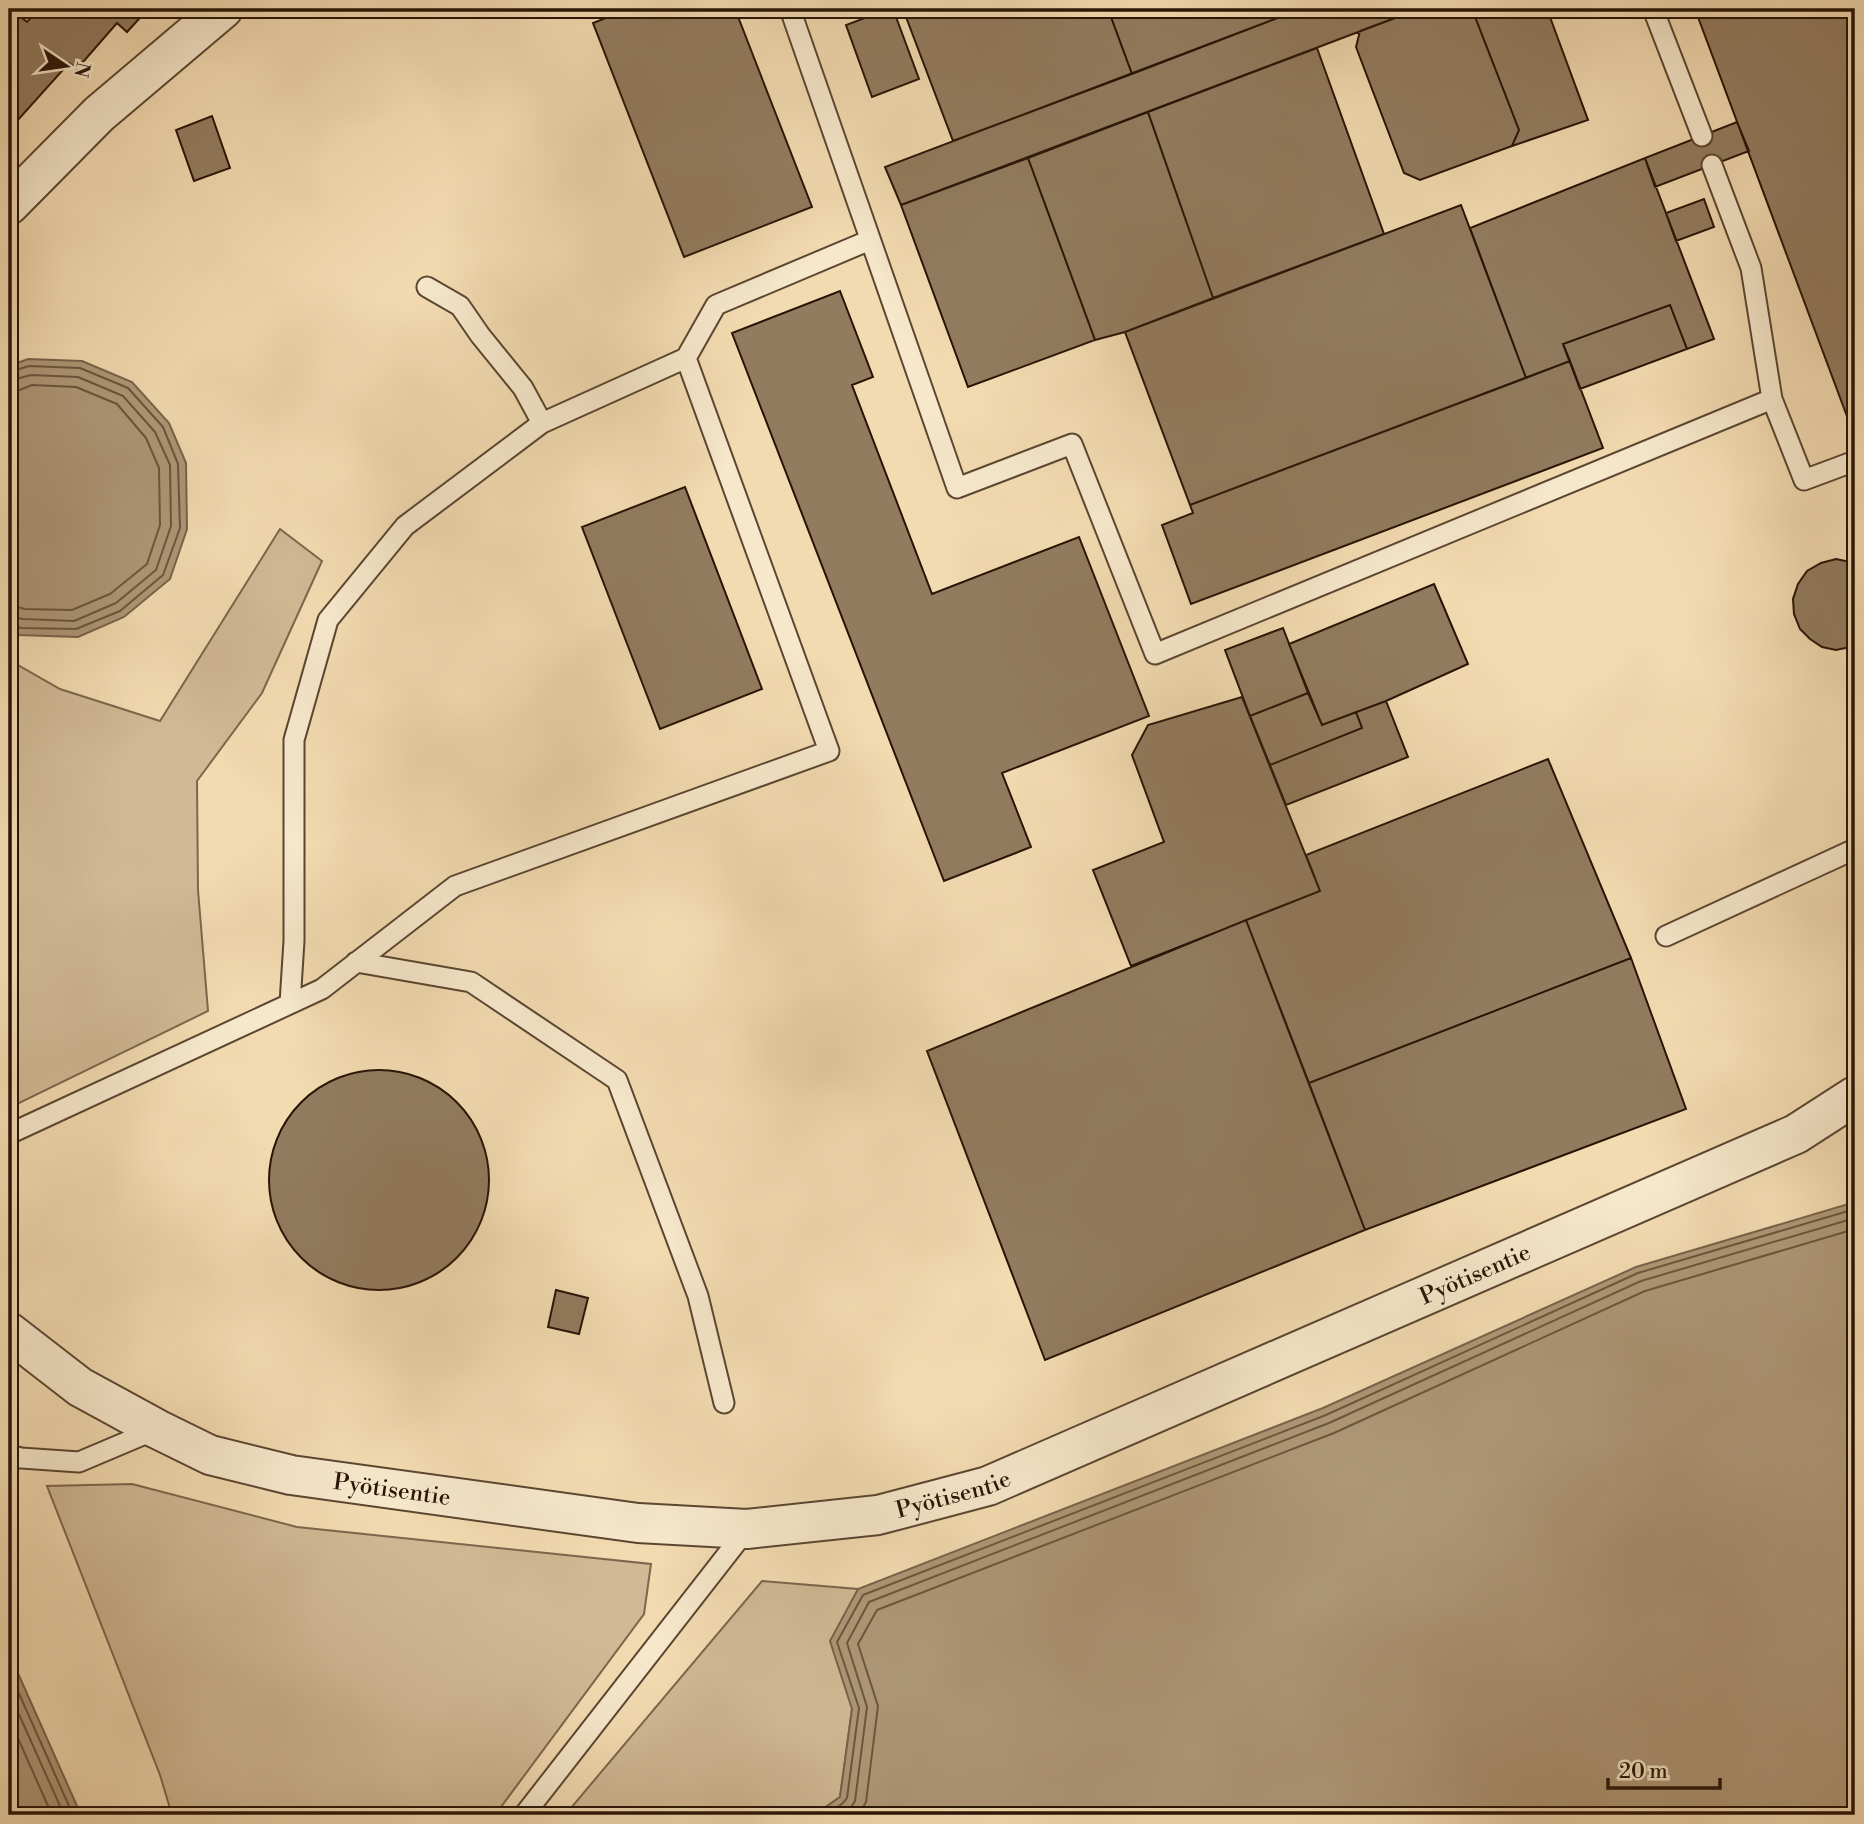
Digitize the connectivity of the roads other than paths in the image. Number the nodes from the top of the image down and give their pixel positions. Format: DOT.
graph roads {
  1 [pos="1653,9"];
  2 [pos="797,11"];
  3 [pos="209,16"];
  4 [pos="1702,136"];
  5 [pos="1712,165"];
  6 [pos="9,205"];
  7 [pos="870,240"];
  8 [pos="427,287"];
  9 [pos="686,358"];
  10 [pos="1772,400"];
  11 [pos="542,423"];
  12 [pos="1855,461"];
  13 [pos="1855,849"];
  14 [pos="1665,936"];
  15 [pos="356,962"];
  16 [pos="290,1003"];
  17 [pos="1855,1096"];
  18 [pos="9,1134"];
  19 [pos="9,1332"];
  20 [pos="724,1404"];
  21 [pos="157,1429"];
  22 [pos="9,1455"];
  23 [pos="747,1528"];
  24 [pos="524,1815"];
  1 -- 4 [label="lane"];
  2 -- 7 [label="lane"];
  3 -- 6 [label="street"];
  5 -- 10 [label="lane"];
  7 -- 9 [label="lane"];
  7 -- 10 [label="lane"];
  8 -- 11 [label="lane"];
  9 -- 11 [label="lane"];
  9 -- 15 [label="lane"];
  10 -- 12 [label="lane"];
  11 -- 16 [label="lane"];
  13 -- 14 [label="lane"];
  15 -- 16 [label="lane"];
  15 -- 20 [label="lane"];
  16 -- 18 [label="lane"];
  17 -- 23 [label="street, Pyötisentie"];
  19 -- 21 [label="street, Pyötisentie"];
  21 -- 22 [label="lane"];
  21 -- 23 [label="street, Pyötisentie"];
  23 -- 24 [label="lane"];
}
